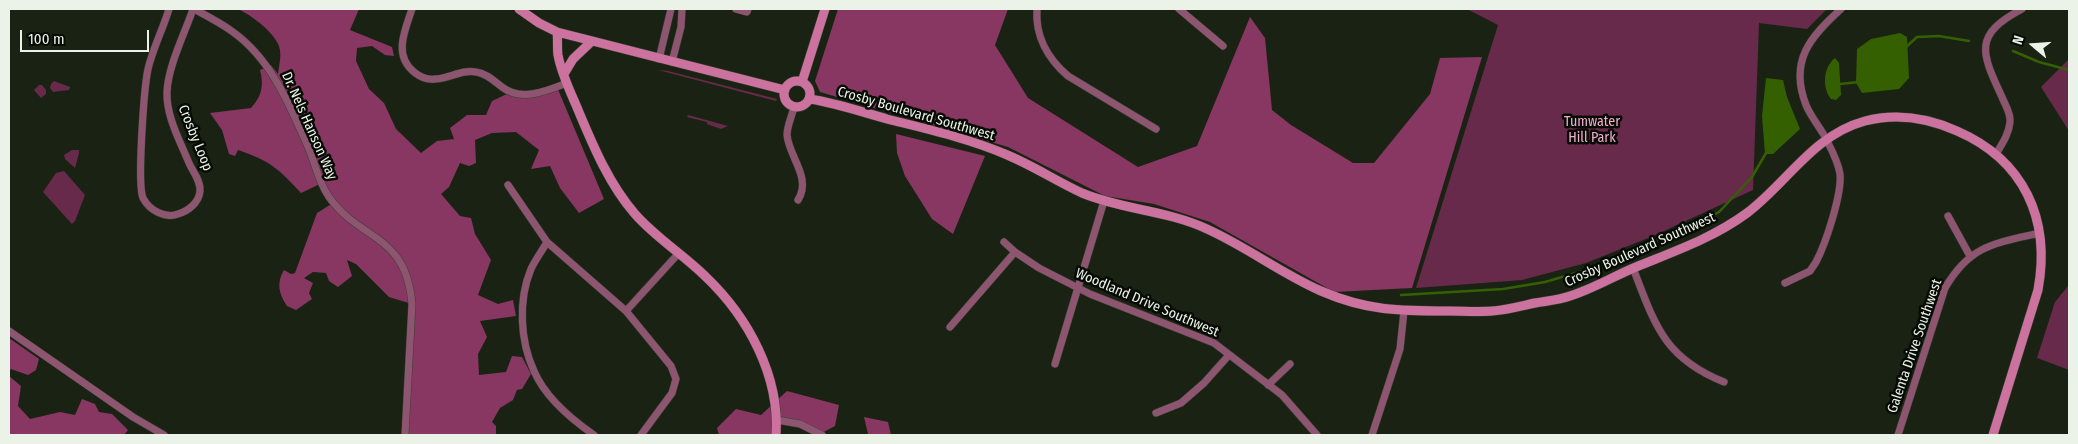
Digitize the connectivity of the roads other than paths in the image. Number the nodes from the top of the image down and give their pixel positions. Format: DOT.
graph roads {
  1 [pos="170,9"];
  2 [pos="194,9"];
  3 [pos="412,9"];
  4 [pos="519,9"];
  5 [pos="671,9"];
  6 [pos="682,9"];
  7 [pos="736,9"];
  8 [pos="748,9"];
  9 [pos="825,9"];
  10 [pos="1036,9"];
  11 [pos="1179,9"];
  12 [pos="1841,9"];
  13 [pos="2022,9"];
  14 [pos="557,32"];
  15 [pos="592,42"];
  16 [pos="1223,46"];
  17 [pos="660,59"];
  18 [pos="672,62"];
  19 [pos="565,79"];
  20 [pos="802,82"];
  21 [pos="785,90"];
  22 [pos="810,99"];
  23 [pos="794,107"];
  24 [pos="1156,129"];
  25 [pos="1826,140"];
  26 [pos="1996,154"];
  27 [pos="508,185"];
  28 [pos="798,200"];
  29 [pos="1104,200"];
  30 [pos="1948,216"];
  31 [pos="2040,233"];
  32 [pos="547,242"];
  33 [pos="1004,242"];
  34 [pos="1015,252"];
  35 [pos="678,254"];
  36 [pos="1970,256"];
  37 [pos="1634,268"];
  38 [pos="1785,283"];
  39 [pos="1077,288"];
  40 [pos="626,311"];
  41 [pos="1404,311"];
  42 [pos="950,327"];
  43 [pos="9,331"];
  44 [pos="1229,355"];
  45 [pos="1055,364"];
  46 [pos="1290,364"];
  47 [pos="1724,382"];
  48 [pos="1268,386"];
  49 [pos="1156,413"];
  50 [pos="777,420"];
  51 [pos="646,434"];
  52 [pos="164,435"];
  53 [pos="405,435"];
  54 [pos="594,435"];
  55 [pos="776,435"];
  56 [pos="822,435"];
  57 [pos="1317,435"];
  58 [pos="1372,435"];
  59 [pos="1898,435"];
  60 [pos="1993,435"];
  1 -- 2 [label="street, Crosby Loop"];
  2 -- 53 [label="street, Dr. Nels Hanson Way"];
  3 -- 19 [label="street"];
  4 -- 14 [label="street"];
  5 -- 17 [label="street"];
  6 -- 18 [label="street"];
  7 -- 8 [label="street"];
  9 -- 20 [label="street"];
  10 -- 24 [label="street"];
  11 -- 16 [label="street"];
  12 -- 25 [label="street"];
  13 -- 26 [label="street"];
  14 -- 15 [label="street"];
  14 -- 19 [label="street"];
  15 -- 17 [label="street"];
  15 -- 19 [label="street"];
  17 -- 18 [label="street"];
  18 -- 21 [label="street"];
  19 -- 35 [label="street"];
  20 -- 21 [label="street"];
  20 -- 22 [label="street"];
  21 -- 23 [label="street"];
  22 -- 23 [label="street"];
  22 -- 29 [label="street, Crosby Boulevard Southwest"];
  23 -- 28 [label="street"];
  25 -- 26 [label="street, Crosby Boulevard Southwest"];
  25 -- 37 [label="street, Crosby Boulevard Southwest"];
  25 -- 38 [label="street"];
  26 -- 31 [label="street, Crosby Boulevard Southwest"];
  27 -- 32 [label="street"];
  29 -- 39 [label="street"];
  29 -- 41 [label="street, Crosby Boulevard Southwest"];
  30 -- 36 [label="street"];
  31 -- 36 [label="street, Galenta Drive Southwest"];
  31 -- 60 [label="street, Crosby Boulevard Southwest"];
  32 -- 40 [label="street"];
  32 -- 54 [label="street"];
  33 -- 34 [label="street, Woodland Drive Southwest"];
  34 -- 39 [label="street, Woodland Drive Southwest"];
  34 -- 42 [label="street"];
  35 -- 40 [label="street"];
  35 -- 50 [label="street"];
  36 -- 59 [label="street, Galenta Drive Southwest"];
  37 -- 41 [label="street, Crosby Boulevard Southwest"];
  37 -- 47 [label="street"];
  39 -- 44 [label="street, Woodland Drive Southwest"];
  39 -- 45 [label="street"];
  40 -- 51 [label="street"];
  41 -- 58 [label="street"];
  43 -- 52 [label="street"];
  44 -- 48 [label="street, Woodland Drive Southwest"];
  44 -- 49 [label="street"];
  46 -- 48 [label="street"];
  48 -- 57 [label="street, Woodland Drive Southwest"];
  50 -- 55 [label="street"];
  50 -- 56 [label="street"];
}
